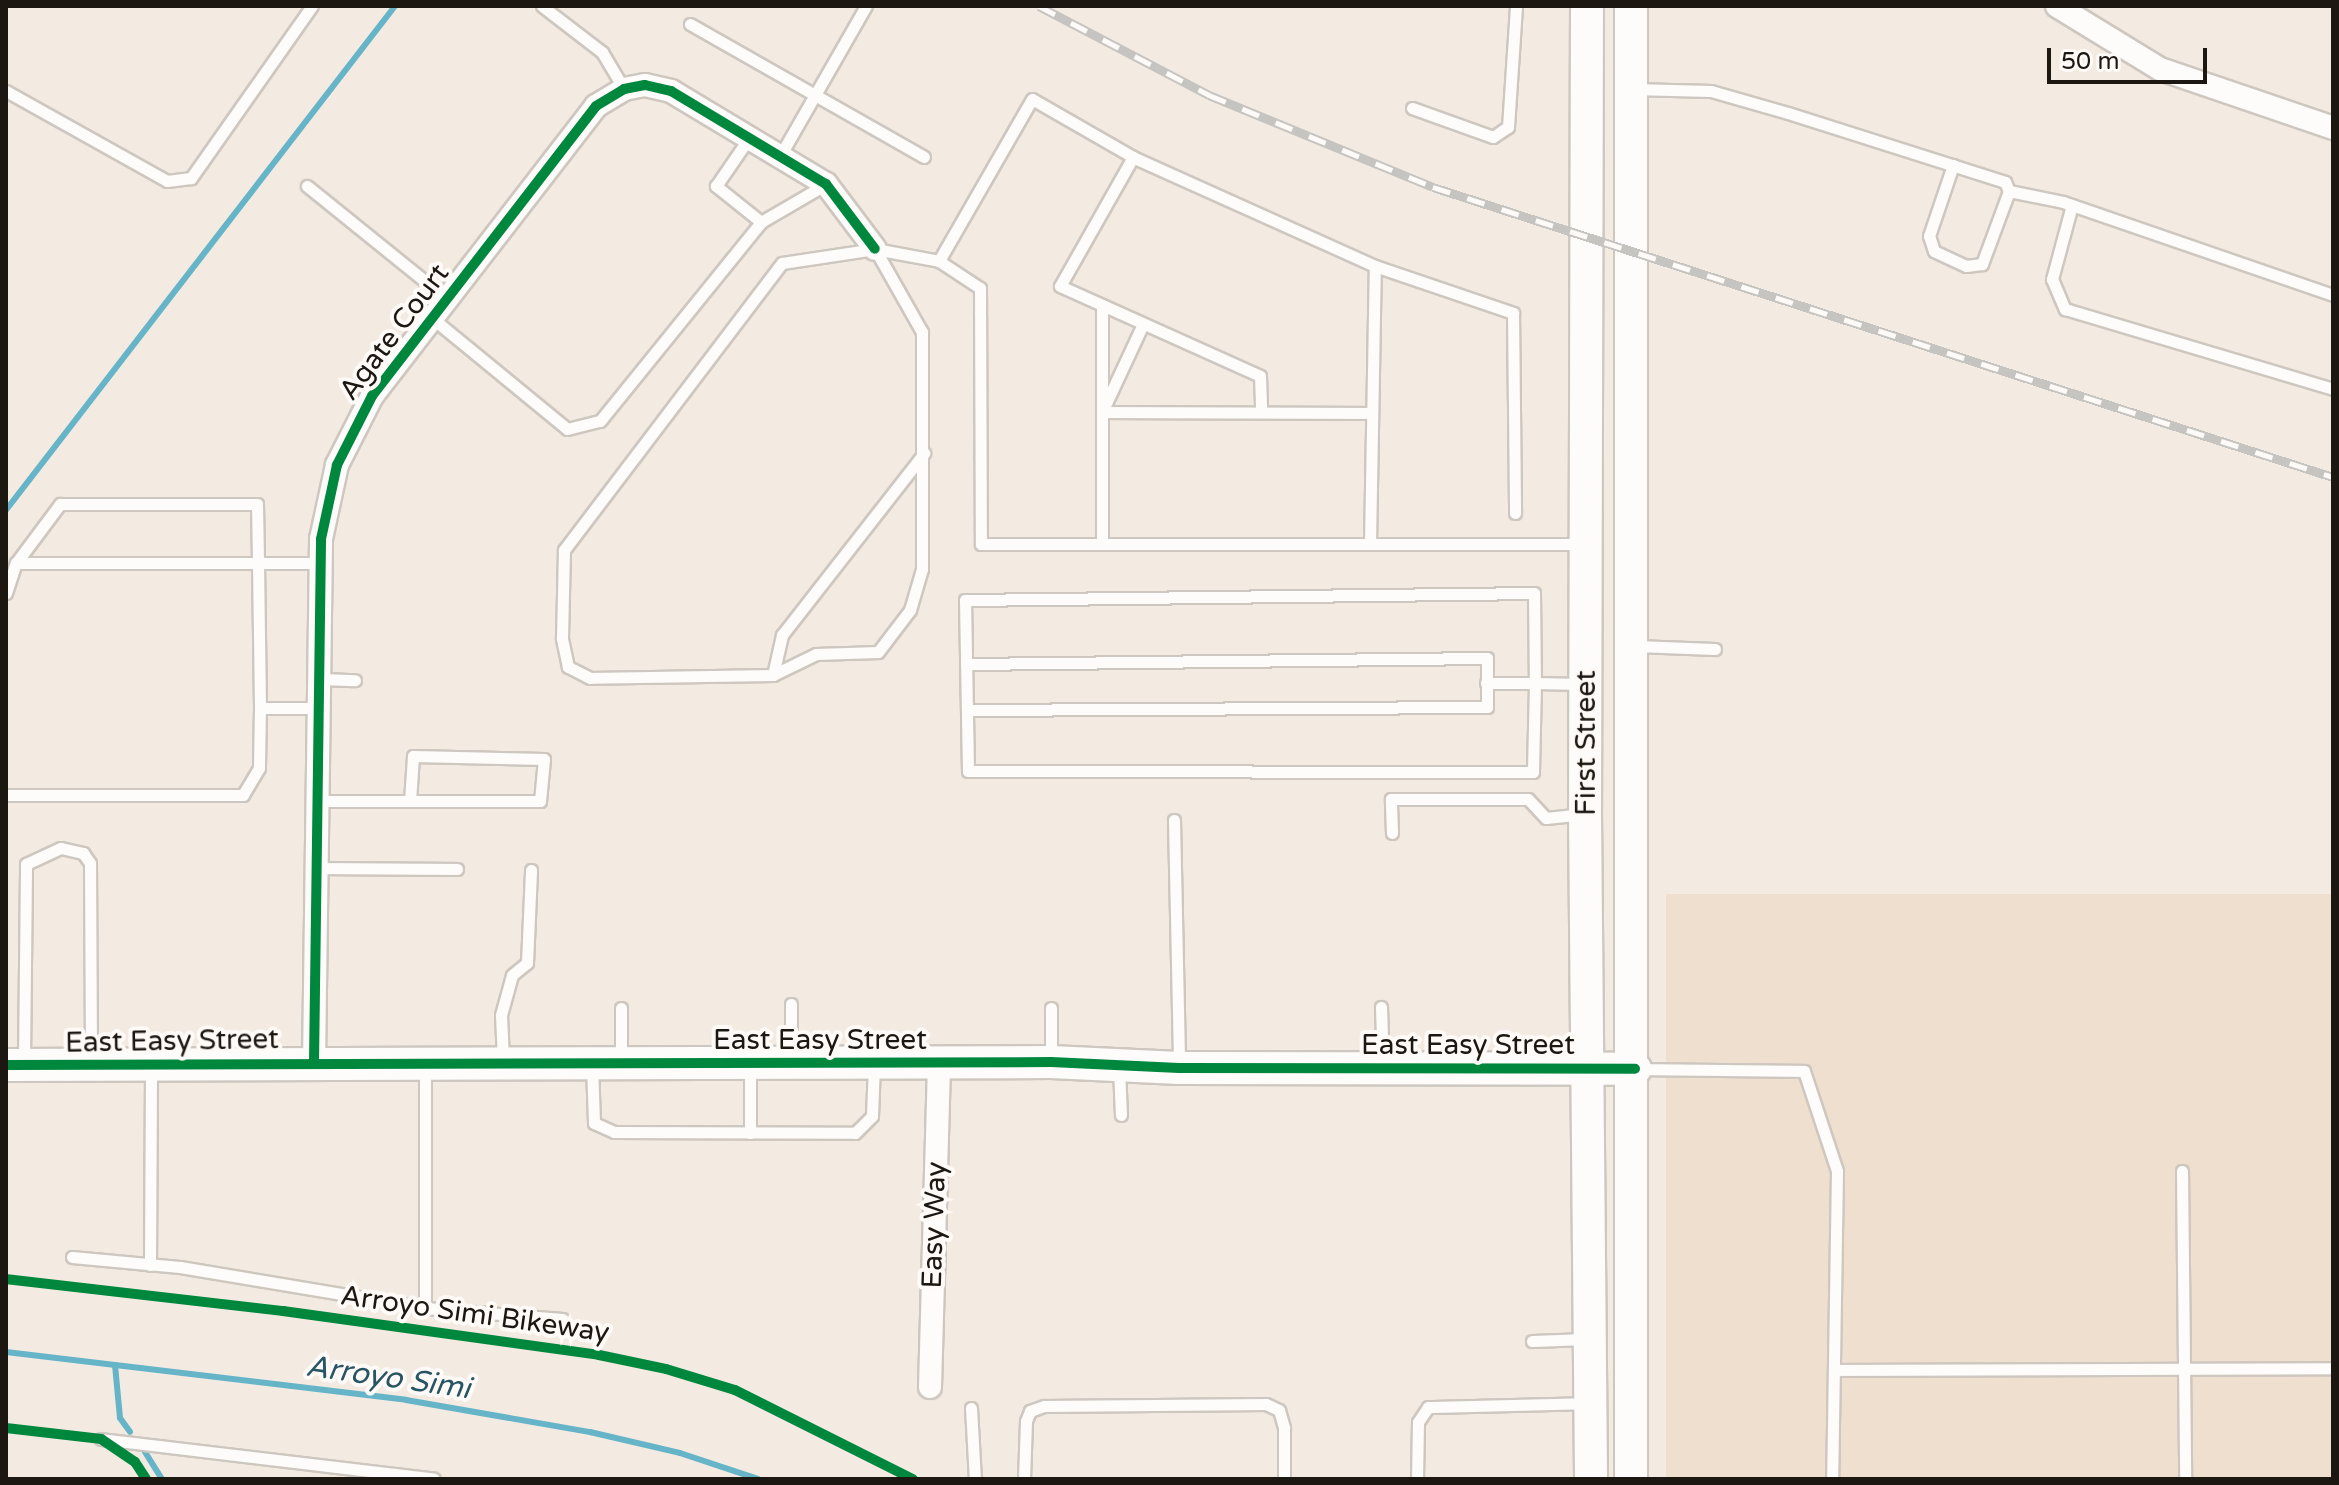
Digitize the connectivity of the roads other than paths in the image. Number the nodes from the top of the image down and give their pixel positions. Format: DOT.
graph roads {
  1 [pos="312,6"];
  2 [pos="542,6"];
  3 [pos="866,6"];
  4 [pos="1516,6"];
  5 [pos="1587,6"];
  6 [pos="1631,6"];
  7 [pos="2057,6"];
  8 [pos="690,24"];
  9 [pos="624,89"];
  10 [pos="1631,89"];
  11 [pos="6,91"];
  12 [pos="812,98"];
  13 [pos="1412,108"];
  14 [pos="2333,128"];
  15 [pos="749,138"];
  16 [pos="780,156"];
  17 [pos="924,157"];
  18 [pos="1133,157"];
  19 [pos="1953,165"];
  20 [pos="826,184"];
  21 [pos="307,186"];
  22 [pos="2009,191"];
  23 [pos="2072,205"];
  24 [pos="761,222"];
  25 [pos="875,249"];
  26 [pos="939,261"];
  27 [pos="1375,266"];
  28 [pos="2333,295"];
  29 [pos="447,299"];
  30 [pos="1102,305"];
  31 [pos="432,318"];
  32 [pos="1143,324"];
  33 [pos="2333,389"];
  34 [pos="1102,412"];
  35 [pos="1261,412"];
  36 [pos="1372,413"];
  37 [pos="924,453"];
  38 [pos="1515,513"];
  39 [pos="1102,544"];
  40 [pos="1370,544"];
  41 [pos="1587,544"];
  42 [pos="16,563"];
  43 [pos="258,563"];
  44 [pos="321,563"];
  45 [pos="6,593"];
  46 [pos="1634,646"];
  47 [pos="1715,649"];
  48 [pos="966,664"];
  49 [pos="773,675"];
  50 [pos="321,679"];
  51 [pos="355,680"];
  52 [pos="1486,683"];
  53 [pos="1535,683"];
  54 [pos="1587,685"];
  55 [pos="260,708"];
  56 [pos="321,708"];
  57 [pos="967,710"];
  58 [pos="6,795"];
  59 [pos="320,801"];
  60 [pos="410,801"];
  61 [pos="1585,814"];
  62 [pos="1174,820"];
  63 [pos="1392,833"];
  64 [pos="318,868"];
  65 [pos="457,869"];
  66 [pos="531,870"];
  67 [pos="791,1004"];
  68 [pos="1381,1007"];
  69 [pos="621,1008"];
  70 [pos="1051,1008"];
  71 [pos="1051,1062"];
  72 [pos="314,1063"];
  73 [pos="425,1063"];
  74 [pos="503,1064"];
  75 [pos="606,1064"];
  76 [pos="750,1064"];
  77 [pos="791,1064"];
  78 [pos="874,1064"];
  79 [pos="939,1064"];
  80 [pos="1119,1064"];
  81 [pos="15,1065"];
  82 [pos="151,1066"];
  83 [pos="91,1067"];
  84 [pos="1179,1068"];
  85 [pos="1383,1068"];
  86 [pos="1588,1069"];
  87 [pos="1635,1069"];
  88 [pos="1121,1115"];
  89 [pos="750,1133"];
  90 [pos="2182,1171"];
  91 [pos="72,1257"];
  92 [pos="150,1265"];
  93 [pos="425,1308"];
  94 [pos="563,1319"];
  95 [pos="1591,1339"];
  96 [pos="1532,1341"];
  97 [pos="2333,1368"];
  98 [pos="2185,1369"];
  99 [pos="1836,1370"];
  100 [pos="930,1387"];
  101 [pos="1591,1403"];
  102 [pos="971,1408"];
  103 [pos="101,1439"];
  104 [pos="434,1479"];
  105 [pos="975,1479"];
  106 [pos="1024,1479"];
  107 [pos="1284,1479"];
  108 [pos="1417,1479"];
  109 [pos="1591,1479"];
  110 [pos="1631,1479"];
  111 [pos="1832,1479"];
  112 [pos="2185,1479"];
  1 -- 11 [label="lane"];
  2 -- 9 [label="lane"];
  3 -- 12 [label="lane"];
  4 -- 13 [label="lane"];
  5 -- 41 [label="main road, First Street"];
  6 -- 10 [label="main road, First Street"];
  7 -- 14 [label="street"];
  8 -- 12 [label="lane"];
  9 -- 15 [label="street"];
  9 -- 29 [label="street, Agate Court"];
  10 -- 19 [label="lane"];
  10 -- 46 [label="main road, First Street"];
  12 -- 16 [label="lane"];
  12 -- 17 [label="lane"];
  15 -- 16 [label="street"];
  15 -- 24 [label="lane"];
  16 -- 20 [label="street"];
  18 -- 26 [label="lane"];
  18 -- 27 [label="lane"];
  18 -- 30 [label="lane"];
  19 -- 22 [label="lane"];
  19 -- 22 [label="lane"];
  20 -- 24 [label="lane"];
  20 -- 25 [label="street"];
  21 -- 29 [label="lane"];
  22 -- 23 [label="lane"];
  23 -- 28 [label="lane"];
  23 -- 33 [label="lane"];
  24 -- 31 [label="lane"];
  25 -- 26 [label="lane"];
  25 -- 37 [label="lane"];
  25 -- 49 [label="lane"];
  26 -- 39 [label="lane"];
  27 -- 36 [label="lane"];
  27 -- 38 [label="lane"];
  29 -- 31 [label="street, Agate Court"];
  30 -- 32 [label="lane"];
  30 -- 34 [label="lane"];
  31 -- 44 [label="street, Agate Court"];
  32 -- 34 [label="lane"];
  32 -- 35 [label="lane"];
  34 -- 35 [label="lane"];
  34 -- 39 [label="lane"];
  35 -- 36 [label="lane"];
  36 -- 40 [label="lane"];
  37 -- 49 [label="lane"];
  37 -- 49 [label="lane"];
  39 -- 40 [label="lane"];
  40 -- 41 [label="lane"];
  41 -- 54 [label="main road, First Street"];
  42 -- 43 [label="lane"];
  42 -- 43 [label="lane"];
  42 -- 45 [label="lane"];
  43 -- 44 [label="lane"];
  43 -- 55 [label="lane"];
  44 -- 50 [label="street, Agate Court"];
  46 -- 47 [label="lane"];
  46 -- 87 [label="main road, First Street"];
  48 -- 52 [label="lane"];
  48 -- 53 [label="lane"];
  48 -- 57 [label="lane"];
  50 -- 51 [label="lane"];
  50 -- 56 [label="street, Agate Court"];
  52 -- 53 [label="lane"];
  52 -- 57 [label="lane"];
  53 -- 54 [label="lane"];
  53 -- 57 [label="lane"];
  54 -- 61 [label="main road, First Street"];
  55 -- 56 [label="lane"];
  55 -- 58 [label="lane"];
  56 -- 59 [label="street, Agate Court"];
  59 -- 60 [label="lane"];
  59 -- 64 [label="street, Agate Court"];
  60 -- 60 [label="lane"];
  61 -- 63 [label="lane"];
  61 -- 86 [label="main road, First Street"];
  62 -- 84 [label="lane"];
  64 -- 65 [label="lane"];
  64 -- 72 [label="street, Agate Court"];
  66 -- 74 [label="lane"];
  67 -- 77 [label="lane"];
  68 -- 85 [label="lane"];
  69 -- 75 [label="lane"];
  70 -- 71 [label="lane"];
  71 -- 79 [label="main road, East Easy Street"];
  71 -- 80 [label="main road, East Easy Street"];
  72 -- 73 [label="main road, East Easy Street"];
  72 -- 82 [label="main road, East Easy Street"];
  73 -- 74 [label="main road, East Easy Street"];
  73 -- 93 [label="lane"];
  74 -- 75 [label="main road, East Easy Street"];
  75 -- 76 [label="main road, East Easy Street"];
  75 -- 89 [label="lane"];
  76 -- 77 [label="main road, East Easy Street"];
  76 -- 89 [label="lane"];
  77 -- 78 [label="main road, East Easy Street"];
  78 -- 79 [label="main road, East Easy Street"];
  78 -- 89 [label="lane"];
  79 -- 100 [label="street, Easy Way"];
  80 -- 84 [label="main road, East Easy Street"];
  80 -- 88 [label="lane"];
  81 -- 83 [label="main road, East Easy Street"];
  81 -- 83 [label="lane"];
  82 -- 83 [label="main road, East Easy Street"];
  82 -- 92 [label="lane"];
  84 -- 85 [label="main road, East Easy Street"];
  85 -- 86 [label="main road, East Easy Street"];
  86 -- 87 [label="main road, East Easy Street"];
  86 -- 95 [label="main road, First Street"];
  87 -- 99 [label="lane"];
  87 -- 110 [label="main road, First Street"];
  90 -- 98 [label="lane"];
  91 -- 92 [label="lane"];
  92 -- 93 [label="lane"];
  93 -- 94 [label="lane"];
  95 -- 96 [label="lane"];
  95 -- 101 [label="main road, First Street"];
  97 -- 98 [label="lane"];
  98 -- 99 [label="lane"];
  98 -- 112 [label="lane"];
  99 -- 111 [label="lane"];
  101 -- 108 [label="lane"];
  101 -- 109 [label="main road, First Street"];
  102 -- 105 [label="lane"];
  103 -- 104 [label="lane"];
  106 -- 107 [label="lane"];
}
